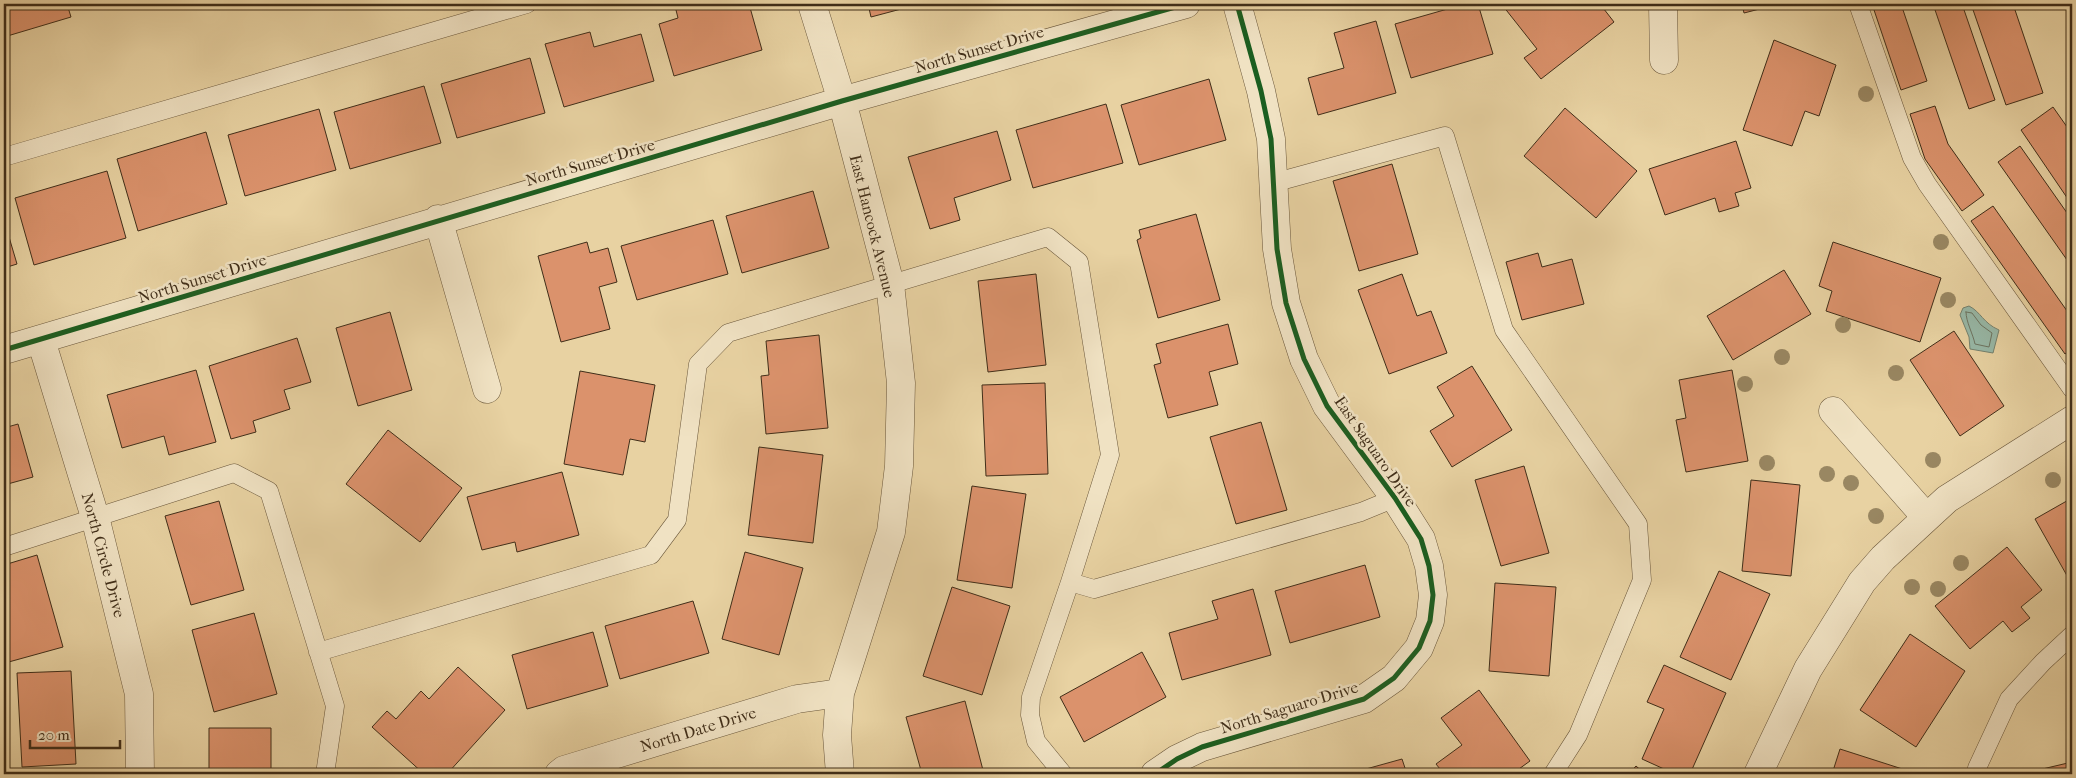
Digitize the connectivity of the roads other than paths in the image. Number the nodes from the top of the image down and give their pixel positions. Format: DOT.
graph roads {
  1 [pos="528,4"];
  2 [pos="812,4"];
  3 [pos="1186,4"];
  4 [pos="1237,4"];
  5 [pos="1663,4"];
  6 [pos="1858,4"];
  7 [pos="1664,60"];
  8 [pos="842,101"];
  9 [pos="4,157"];
  10 [pos="1273,183"];
  11 [pos="438,220"];
  12 [pos="890,284"];
  13 [pos="41,340"];
  14 [pos="4,350"];
  15 [pos="487,389"];
  16 [pos="2072,390"];
  17 [pos="1833,411"];
  18 [pos="2072,420"];
  19 [pos="1395,498"];
  20 [pos="95,517"];
  21 [pos="1926,517"];
  22 [pos="4,547"];
  23 [pos="1070,582"];
  24 [pos="2072,635"];
  25 [pos="1419,648"];
  26 [pos="318,652"];
  27 [pos="840,693"];
  28 [pos="140,774"];
  29 [pos="325,774"];
  30 [pos="558,774"];
  31 [pos="840,774"];
  32 [pos="1063,774"];
  33 [pos="1155,774"];
  34 [pos="1554,774"];
  35 [pos="1758,774"];
  36 [pos="1976,774"];
  1 -- 9 [label="lane"];
  2 -- 8 [label="street, East Hancock Avenue"];
  3 -- 8 [label="street, North Sunset Drive"];
  4 -- 10 [label="street, East Saguaro Drive"];
  5 -- 7 [label="street"];
  6 -- 16 [label="lane"];
  8 -- 11 [label="street, North Sunset Drive"];
  8 -- 12 [label="street, East Hancock Avenue"];
  10 -- 19 [label="street, East Saguaro Drive"];
  10 -- 34 [label="lane"];
  11 -- 13 [label="street, North Sunset Drive"];
  11 -- 15 [label="street"];
  12 -- 23 [label="lane"];
  12 -- 26 [label="lane"];
  12 -- 27 [label="street, East Hancock Avenue"];
  13 -- 14 [label="street, North Sunset Drive"];
  13 -- 20 [label="street, North Circle Drive"];
  17 -- 21 [label="street"];
  18 -- 21 [label="street"];
  19 -- 23 [label="lane"];
  19 -- 25 [label="street, East Saguaro Drive"];
  20 -- 22 [label="lane"];
  20 -- 26 [label="lane"];
  20 -- 28 [label="street, North Circle Drive"];
  21 -- 35 [label="street"];
  23 -- 32 [label="lane"];
  24 -- 36 [label="lane"];
  25 -- 33 [label="street, North Saguaro Drive"];
  26 -- 29 [label="lane"];
  27 -- 30 [label="street, North Date Drive"];
  27 -- 31 [label="street, East Hancock Avenue"];
}
